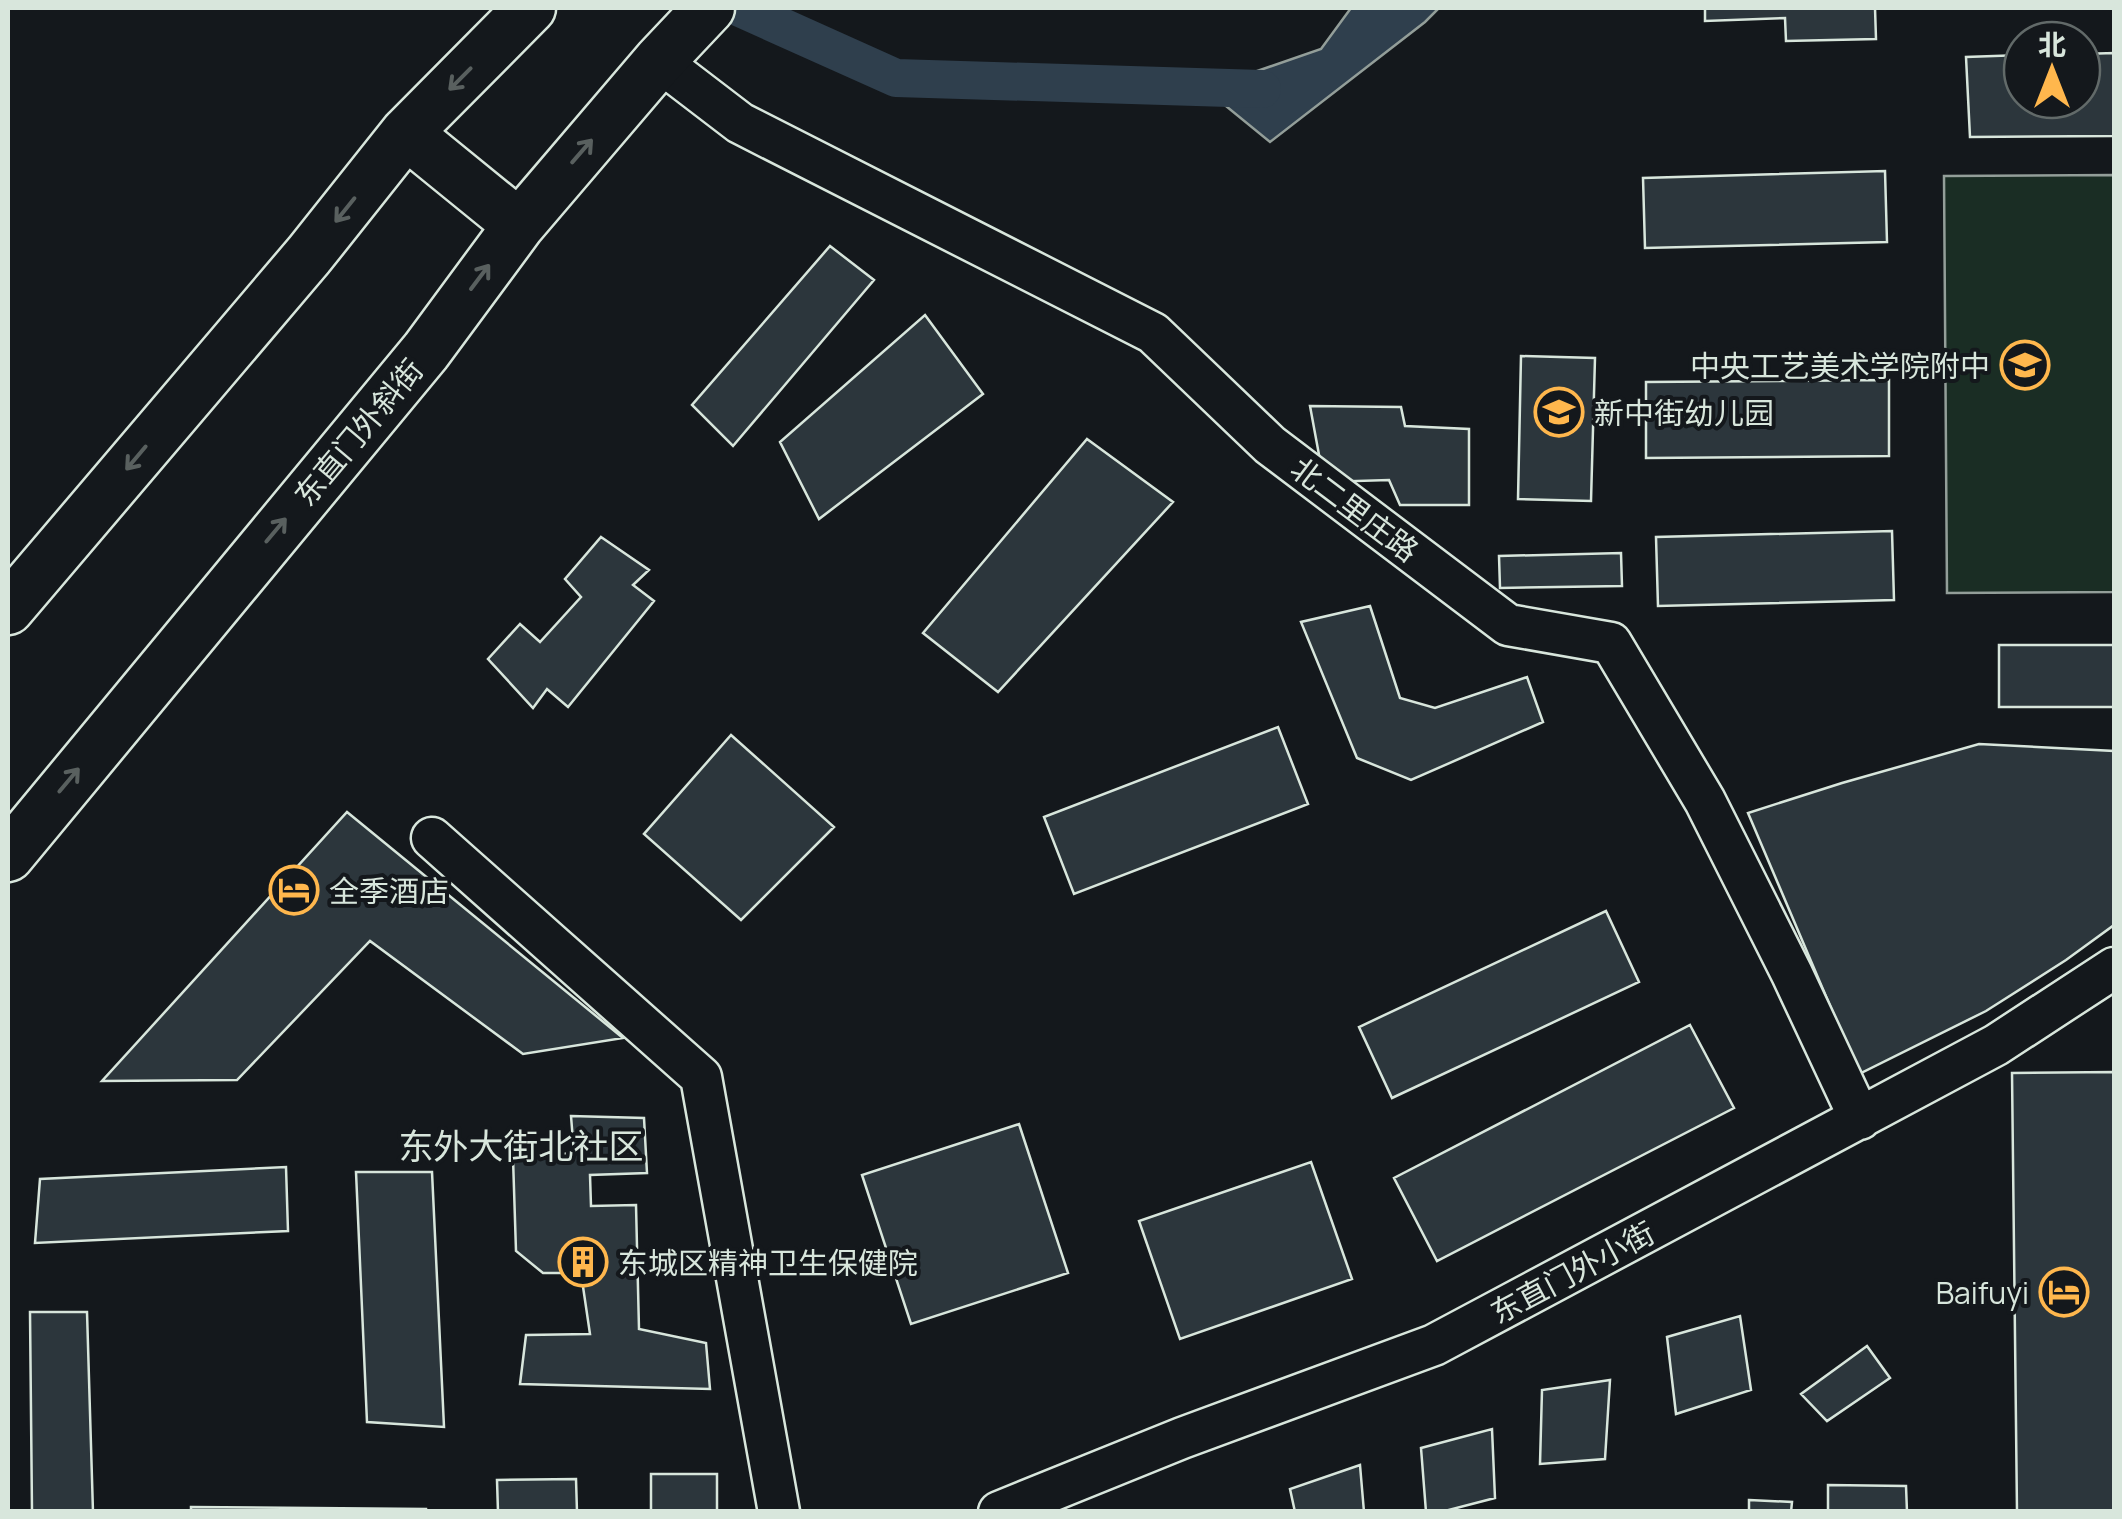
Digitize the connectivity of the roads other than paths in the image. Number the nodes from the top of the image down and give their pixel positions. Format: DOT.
graph roads {
  1 [pos="530,8"];
  2 [pos="709,8"];
  3 [pos="659,61"];
  4 [pos="406,134"];
  5 [pos="519,226"];
  6 [pos="8,609"];
  7 [pos="432,838"];
  8 [pos="8,856"];
  9 [pos="2114,968"];
  10 [pos="1860,1118"];
  11 [pos="779,1512"];
  12 [pos="999,1512"];
  1 -- 4 [label="main road, one-way"];
  2 -- 3 [label="main road, 东直门外斜街"];
  5 -- 3 [label="main road, 东直门外斜街, one-way"];
  3 -- 10 [label="street, 北二里庄路"];
  4 -- 5 [label="main road"];
  4 -- 6 [label="main road, one-way"];
  8 -- 5 [label="main road, 东直门外斜街, one-way"];
  7 -- 11 [label="street"];
  9 -- 10 [label="street, 东直门外小街"];
  10 -- 12 [label="street, 东直门外小街"];
}
